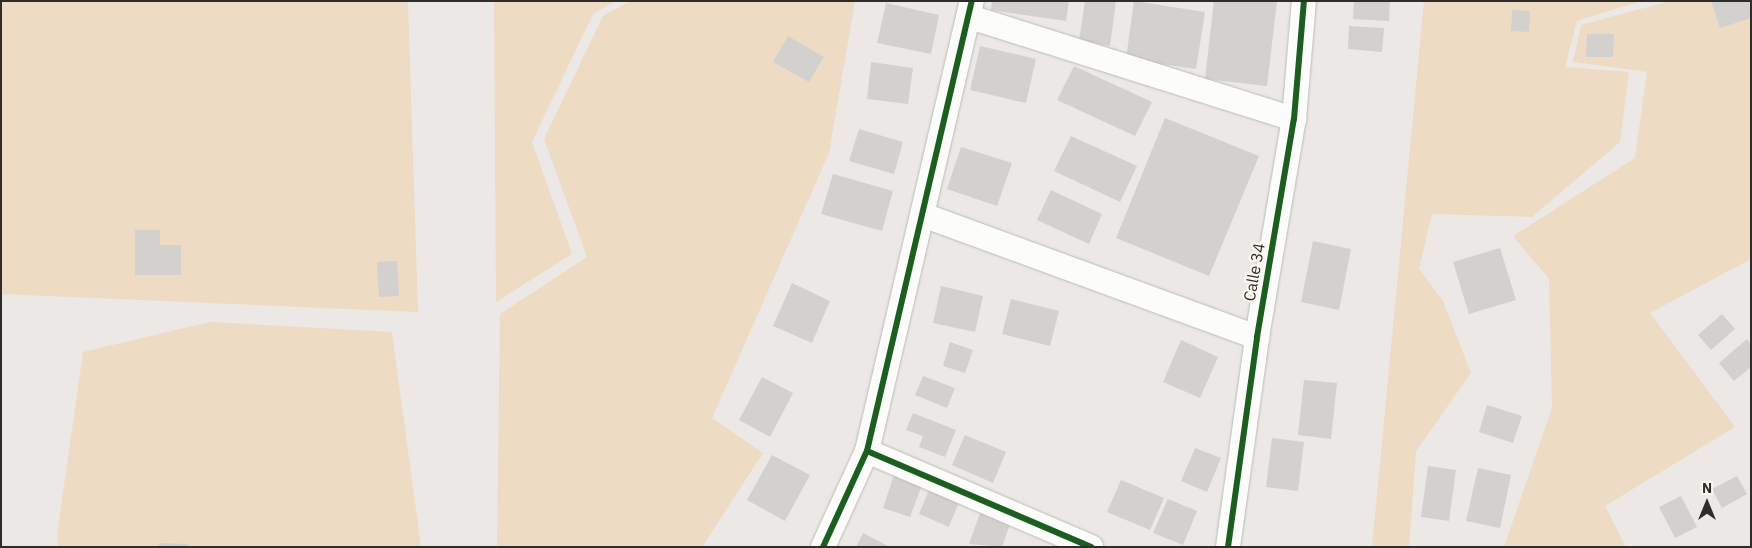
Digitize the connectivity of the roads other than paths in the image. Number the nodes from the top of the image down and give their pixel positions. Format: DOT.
graph roads {
  1 [pos="1304,1"];
  2 [pos="971,9"];
  3 [pos="1294,119"];
  4 [pos="923,215"];
  5 [pos="1257,336"];
  6 [pos="868,451"];
  7 [pos="823,547"];
  8 [pos="1091,547"];
  9 [pos="1228,547"];
  1 -- 3 [label="street, Calle 34"];
  2 -- 3 [label="street"];
  2 -- 4 [label="street"];
  3 -- 5 [label="street, Calle 34"];
  4 -- 5 [label="street"];
  4 -- 6 [label="street"];
  5 -- 9 [label="street, Calle 34"];
  6 -- 7 [label="street"];
  6 -- 8 [label="street"];
}
